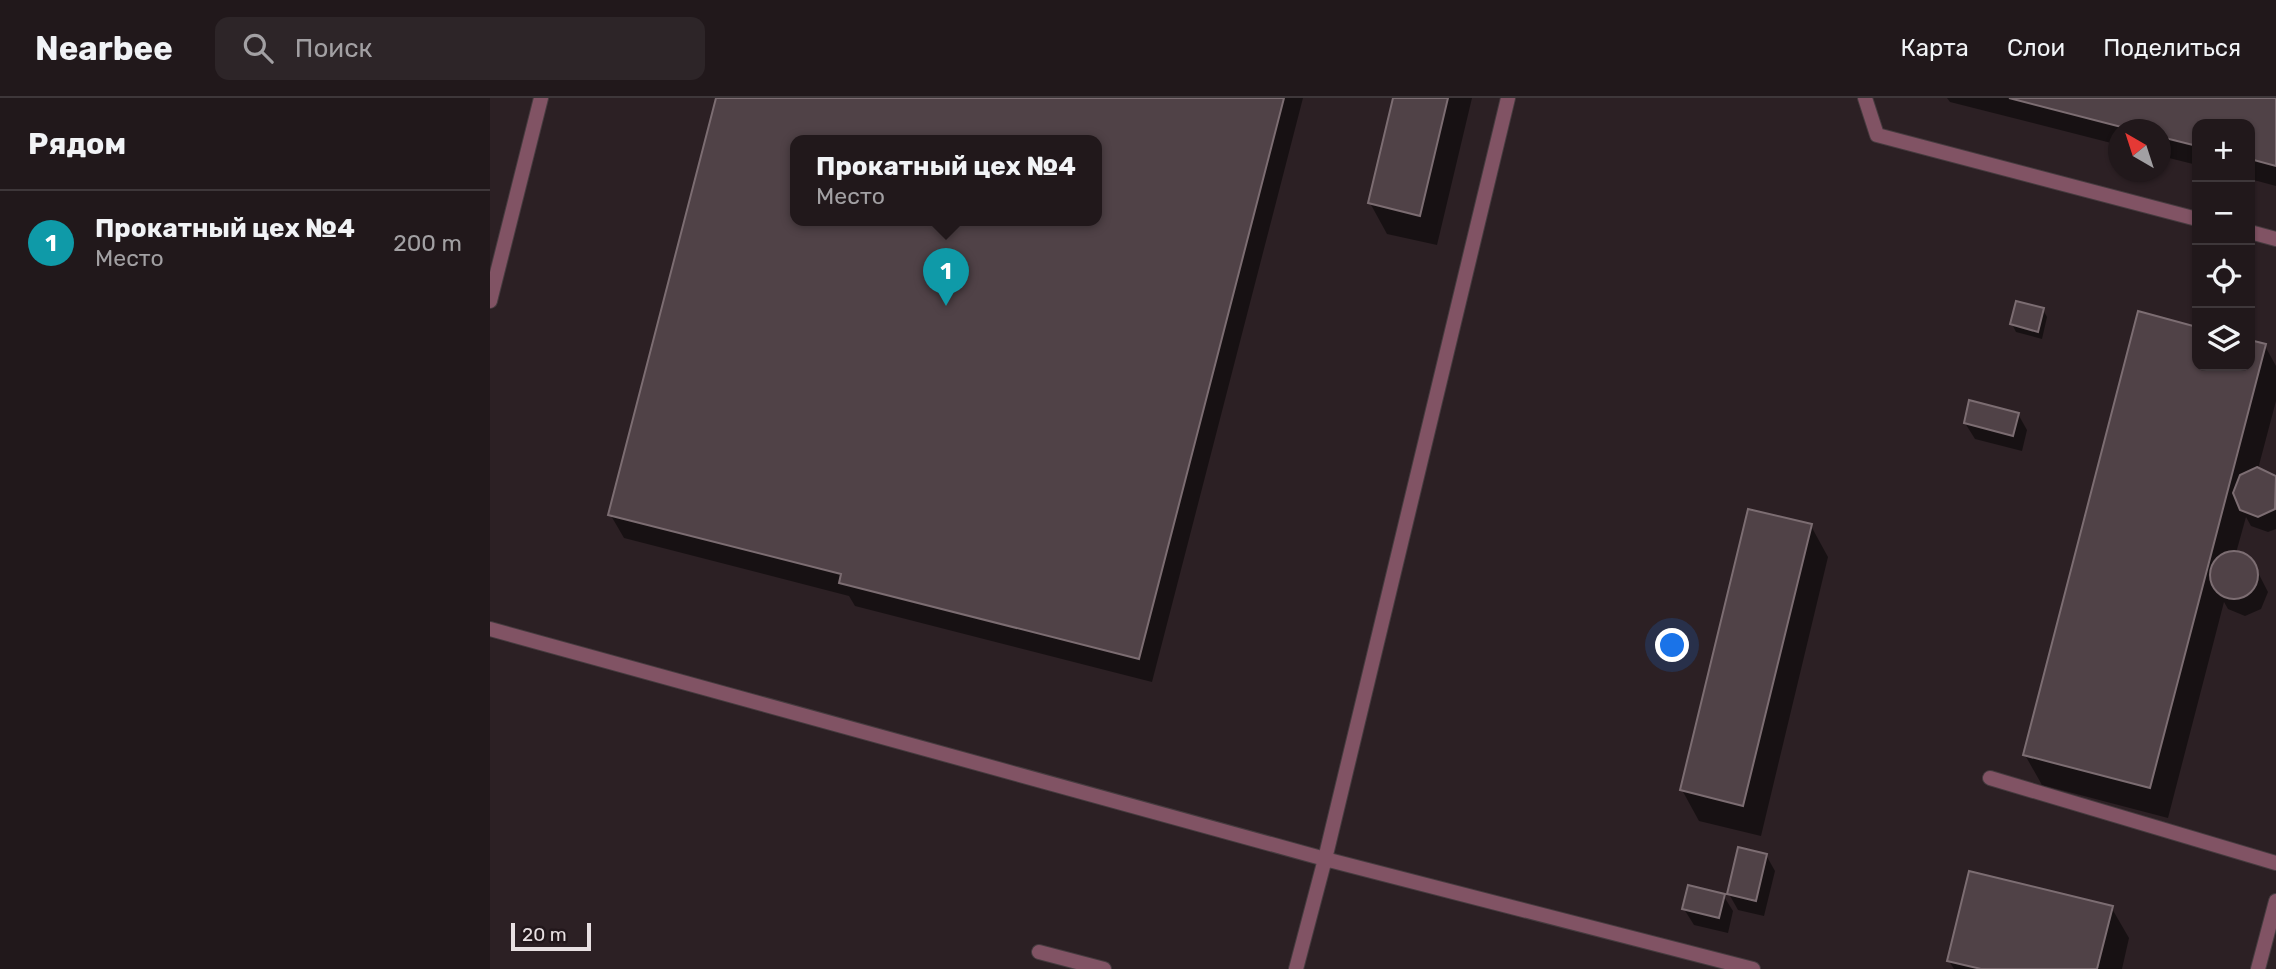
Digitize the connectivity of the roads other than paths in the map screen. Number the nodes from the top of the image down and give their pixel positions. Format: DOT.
graph roads {
  1 [pos="541,98"];
  2 [pos="1508,98"];
  3 [pos="1865,98"];
  4 [pos="2192,218"];
  5 [pos="2255,233"];
  6 [pos="2276,239"];
  7 [pos="490,301"];
  8 [pos="490,629"];
  9 [pos="1990,778"];
  10 [pos="1325,859"];
  11 [pos="2276,863"];
  12 [pos="2276,901"];
  13 [pos="1039,952"];
  14 [pos="1104,969"];
  15 [pos="1296,969"];
  16 [pos="1753,969"];
  17 [pos="2258,969"];
  1 -- 7 [label="lane"];
  2 -- 10 [label="lane"];
  3 -- 4 [label="lane"];
  5 -- 6 [label="lane"];
  8 -- 10 [label="lane"];
  9 -- 11 [label="lane"];
  10 -- 15 [label="lane"];
  10 -- 16 [label="lane"];
  12 -- 17 [label="lane"];
  13 -- 14 [label="lane"];
}
